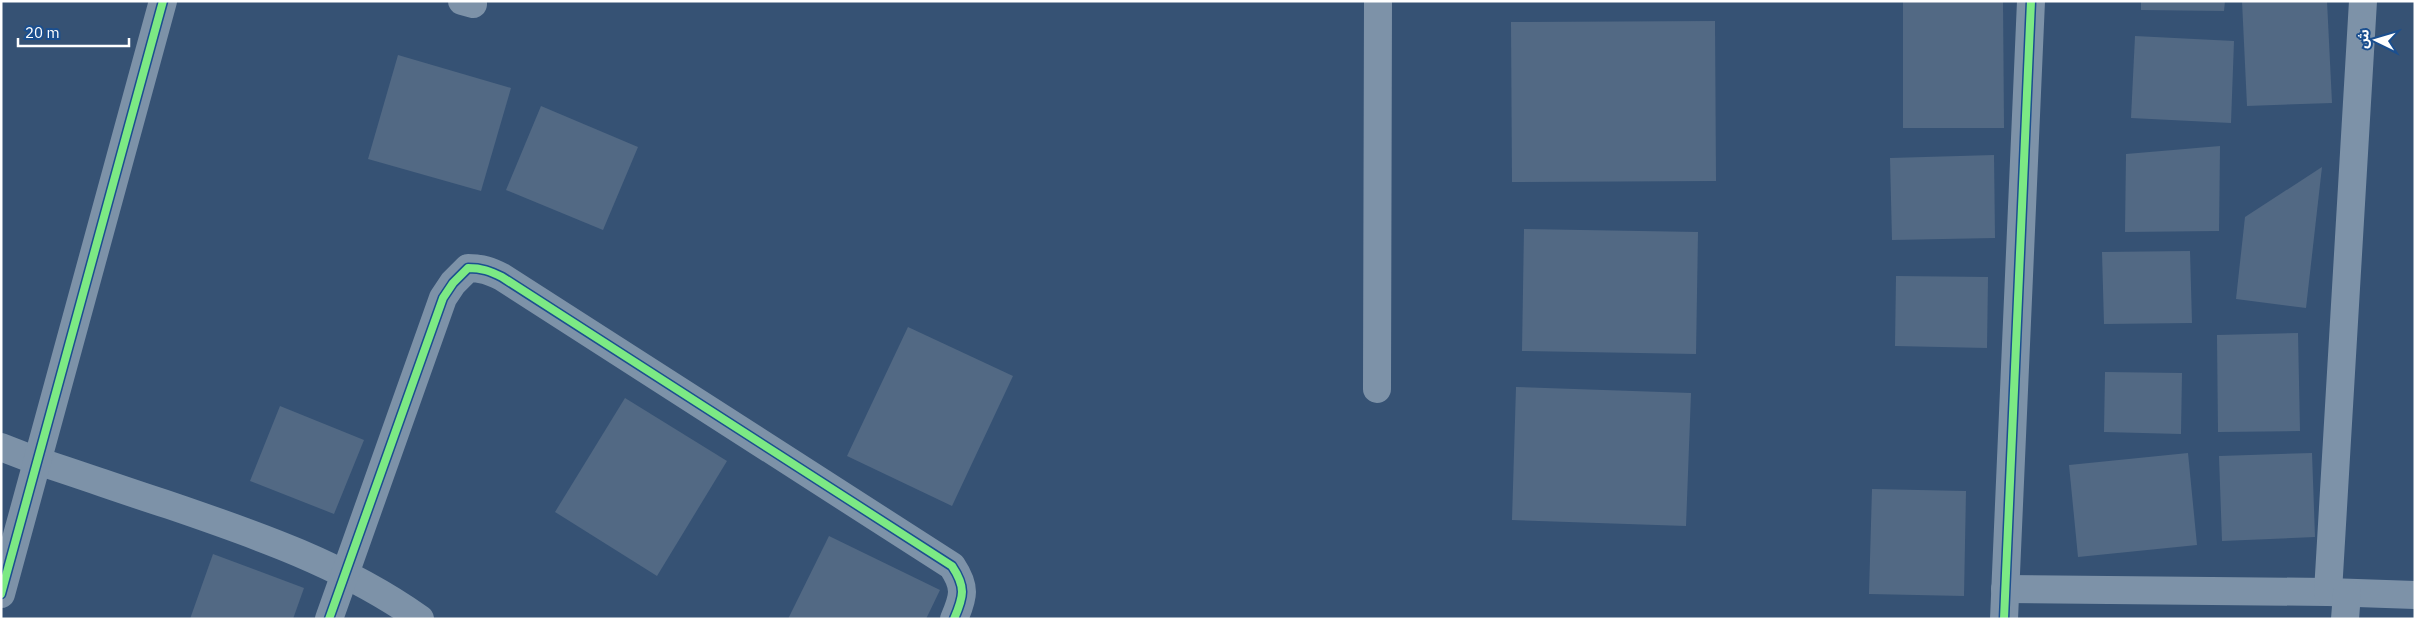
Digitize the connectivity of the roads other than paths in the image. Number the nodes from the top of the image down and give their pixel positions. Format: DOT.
graph roads {
  1 [pos="163,1"];
  2 [pos="1378,1"];
  3 [pos="2031,1"];
  4 [pos="2363,1"];
  5 [pos="1378,388"];
  6 [pos="1,447"];
  7 [pos="36,461"];
  8 [pos="346,574"];
  9 [pos="2005,589"];
  10 [pos="1,594"];
  11 [pos="2415,595"];
  12 [pos="2340,601"];
  13 [pos="329,619"];
  14 [pos="420,619"];
  15 [pos="954,619"];
  16 [pos="2004,619"];
  1 -- 7 [label="street"];
  2 -- 5 [label="street"];
  3 -- 9 [label="street"];
  4 -- 12 [label="street"];
  6 -- 7 [label="street"];
  7 -- 8 [label="street"];
  7 -- 10 [label="street"];
  8 -- 13 [label="street"];
  8 -- 14 [label="street"];
  8 -- 15 [label="street"];
  9 -- 12 [label="street"];
  9 -- 16 [label="street"];
  11 -- 12 [label="street"];
}
